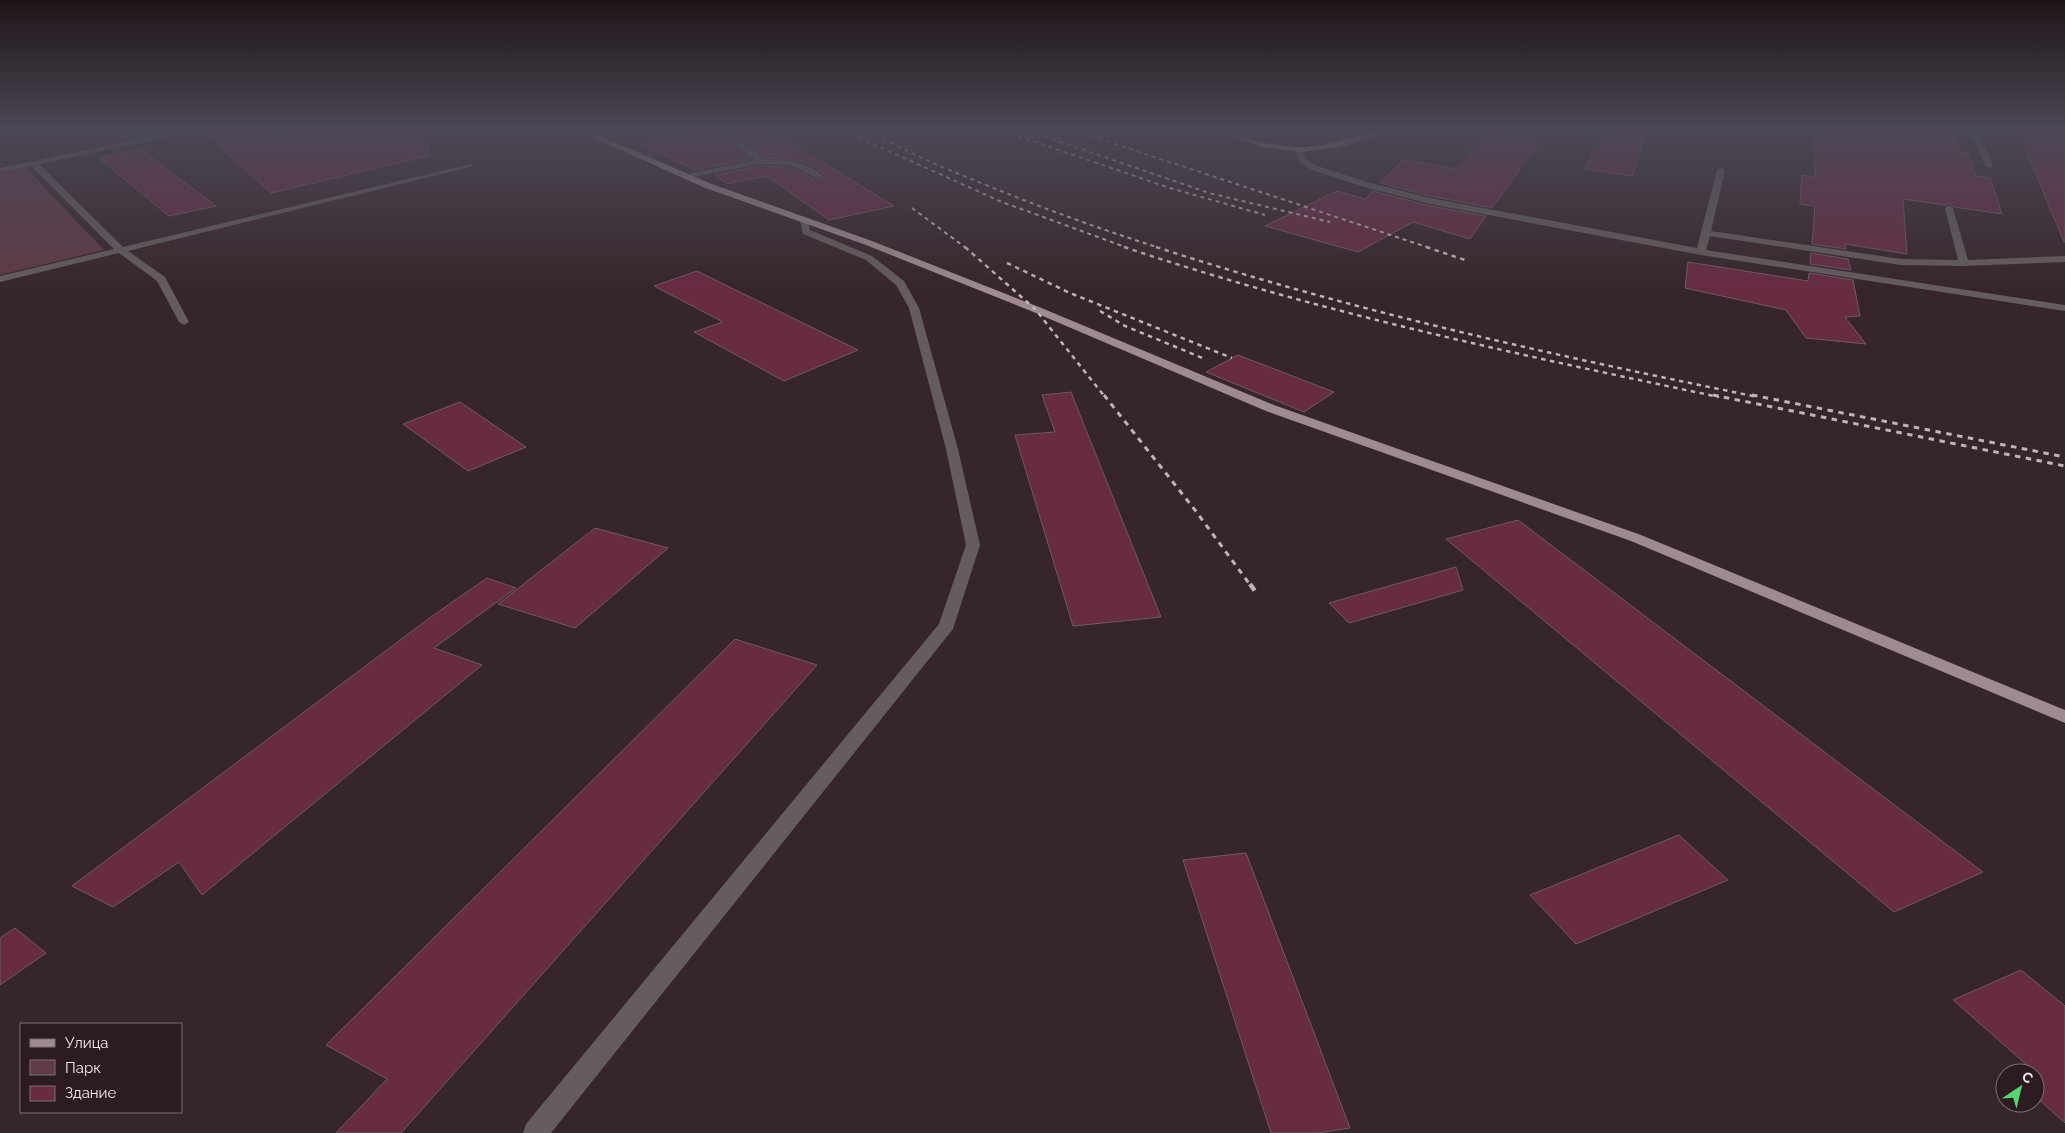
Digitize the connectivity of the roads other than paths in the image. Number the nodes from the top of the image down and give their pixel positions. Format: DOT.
graph roads {
  1 [pos="54,184"];
  2 [pos="396,184"];
  3 [pos="704,184"];
  4 [pos="1366,184"];
  5 [pos="1718,184"];
  6 [pos="1949,208"];
  7 [pos="804,221"];
  8 [pos="1706,233"];
  9 [pos="121,250"];
  10 [pos="1701,252"];
  11 [pos="2065,259"];
  12 [pos="1964,263"];
  13 [pos="0,279"];
  14 [pos="2065,308"];
  15 [pos="184,322"];
  16 [pos="2065,717"];
  17 [pos="535,1133"];
  1 -- 9 [label="street"];
  2 -- 9 [label="street"];
  3 -- 7 [label="main road"];
  4 -- 10 [label="street"];
  5 -- 8 [label="street"];
  6 -- 12 [label="street"];
  7 -- 16 [label="main road"];
  7 -- 17 [label="street"];
  8 -- 10 [label="street"];
  8 -- 12 [label="street"];
  9 -- 13 [label="street"];
  9 -- 15 [label="street"];
  10 -- 14 [label="street"];
  11 -- 12 [label="street"];
}
